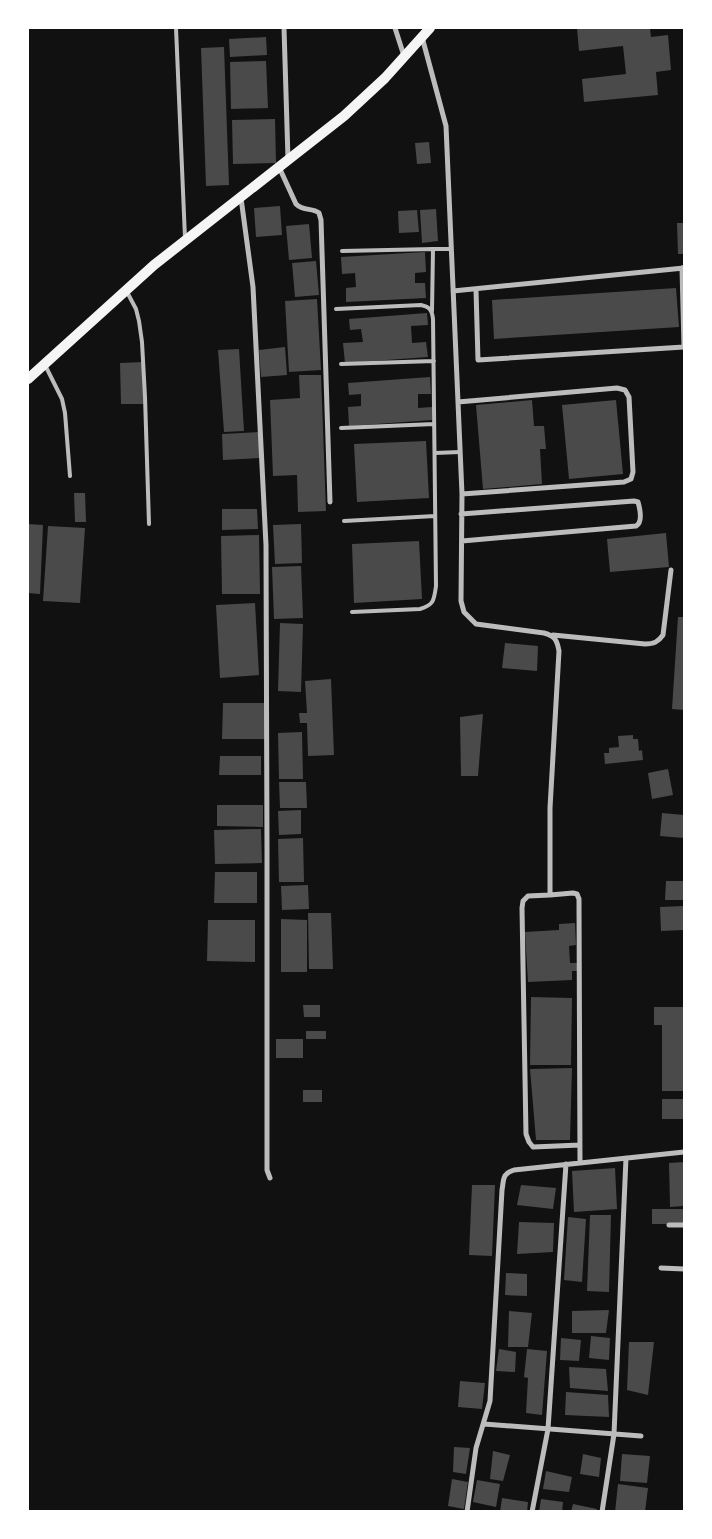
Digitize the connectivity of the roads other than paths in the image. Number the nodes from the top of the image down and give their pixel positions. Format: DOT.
graph roads {
  1 [pos="176,28"];
  2 [pos="284,28"];
  3 [pos="395,28"];
  4 [pos="430,28"];
  5 [pos="422,37"];
  6 [pos="404,56"];
  7 [pos="288,160"];
  8 [pos="279,166"];
  9 [pos="240,196"];
  10 [pos="185,240"];
  11 [pos="433,249"];
  12 [pos="451,249"];
  13 [pos="342,251"];
  14 [pos="683,268"];
  15 [pos="126,290"];
  16 [pos="476,290"];
  17 [pos="453,292"];
  18 [pos="336,309"];
  19 [pos="432,311"];
  20 [pos="434,361"];
  21 [pos="44,363"];
  22 [pos="341,364"];
  23 [pos="28,378"];
  24 [pos="458,402"];
  25 [pos="434,424"];
  26 [pos="341,428"];
  27 [pos="460,452"];
  28 [pos="435,453"];
  29 [pos="70,476"];
  30 [pos="462,494"];
  31 [pos="330,502"];
  32 [pos="462,514"];
  33 [pos="436,516"];
  34 [pos="344,521"];
  35 [pos="149,524"];
  36 [pos="462,541"];
  37 [pos="671,570"];
  38 [pos="352,612"];
  39 [pos="553,636"];
  40 [pos="550,895"];
  41 [pos="580,1145"];
  42 [pos="684,1152"];
  43 [pos="626,1158"];
  44 [pos="580,1163"];
  45 [pos="566,1164"];
  46 [pos="270,1178"];
  47 [pos="669,1225"];
  48 [pos="684,1225"];
  49 [pos="661,1268"];
  50 [pos="684,1269"];
  51 [pos="484,1424"];
  52 [pos="548,1429"];
  53 [pos="614,1434"];
  54 [pos="641,1436"];
  55 [pos="467,1512"];
  56 [pos="532,1512"];
  57 [pos="602,1512"];
  1 -- 10 [label="lane"];
  2 -- 7 [label="street"];
  3 -- 6 [label="street"];
  4 -- 5 [label="main road"];
  5 -- 6 [label="main road"];
  5 -- 12 [label="street"];
  6 -- 7 [label="main road"];
  7 -- 8 [label="main road"];
  8 -- 9 [label="main road"];
  8 -- 31 [label="street"];
  9 -- 10 [label="main road"];
  9 -- 46 [label="street"];
  10 -- 15 [label="main road"];
  11 -- 12 [label="lane"];
  11 -- 13 [label="lane"];
  11 -- 19 [label="lane"];
  12 -- 17 [label="street"];
  14 -- 16 [label="street"];
  14 -- 16 [label="street"];
  15 -- 21 [label="main road"];
  15 -- 35 [label="lane"];
  16 -- 17 [label="street"];
  17 -- 24 [label="street"];
  18 -- 19 [label="lane"];
  19 -- 20 [label="lane"];
  20 -- 22 [label="lane"];
  20 -- 25 [label="lane"];
  21 -- 23 [label="main road"];
  21 -- 29 [label="lane"];
  24 -- 27 [label="street"];
  24 -- 30 [label="street"];
  25 -- 26 [label="lane"];
  25 -- 28 [label="lane"];
  27 -- 28 [label="lane"];
  27 -- 30 [label="street"];
  28 -- 33 [label="lane"];
  30 -- 32 [label="street"];
  32 -- 36 [label="street"];
  32 -- 36 [label="street"];
  33 -- 34 [label="lane"];
  33 -- 38 [label="lane"];
  36 -- 39 [label="street"];
  37 -- 39 [label="street"];
  39 -- 40 [label="street"];
  40 -- 41 [label="street"];
  40 -- 41 [label="street"];
  41 -- 44 [label="street"];
  42 -- 43 [label="street"];
  43 -- 44 [label="street"];
  43 -- 53 [label="street"];
  44 -- 45 [label="street"];
  45 -- 51 [label="street"];
  45 -- 52 [label="street"];
  47 -- 48 [label="street"];
  49 -- 50 [label="street"];
  51 -- 52 [label="street"];
  51 -- 55 [label="street"];
  52 -- 53 [label="street"];
  52 -- 56 [label="street"];
  53 -- 54 [label="street"];
  53 -- 57 [label="street"];
}
